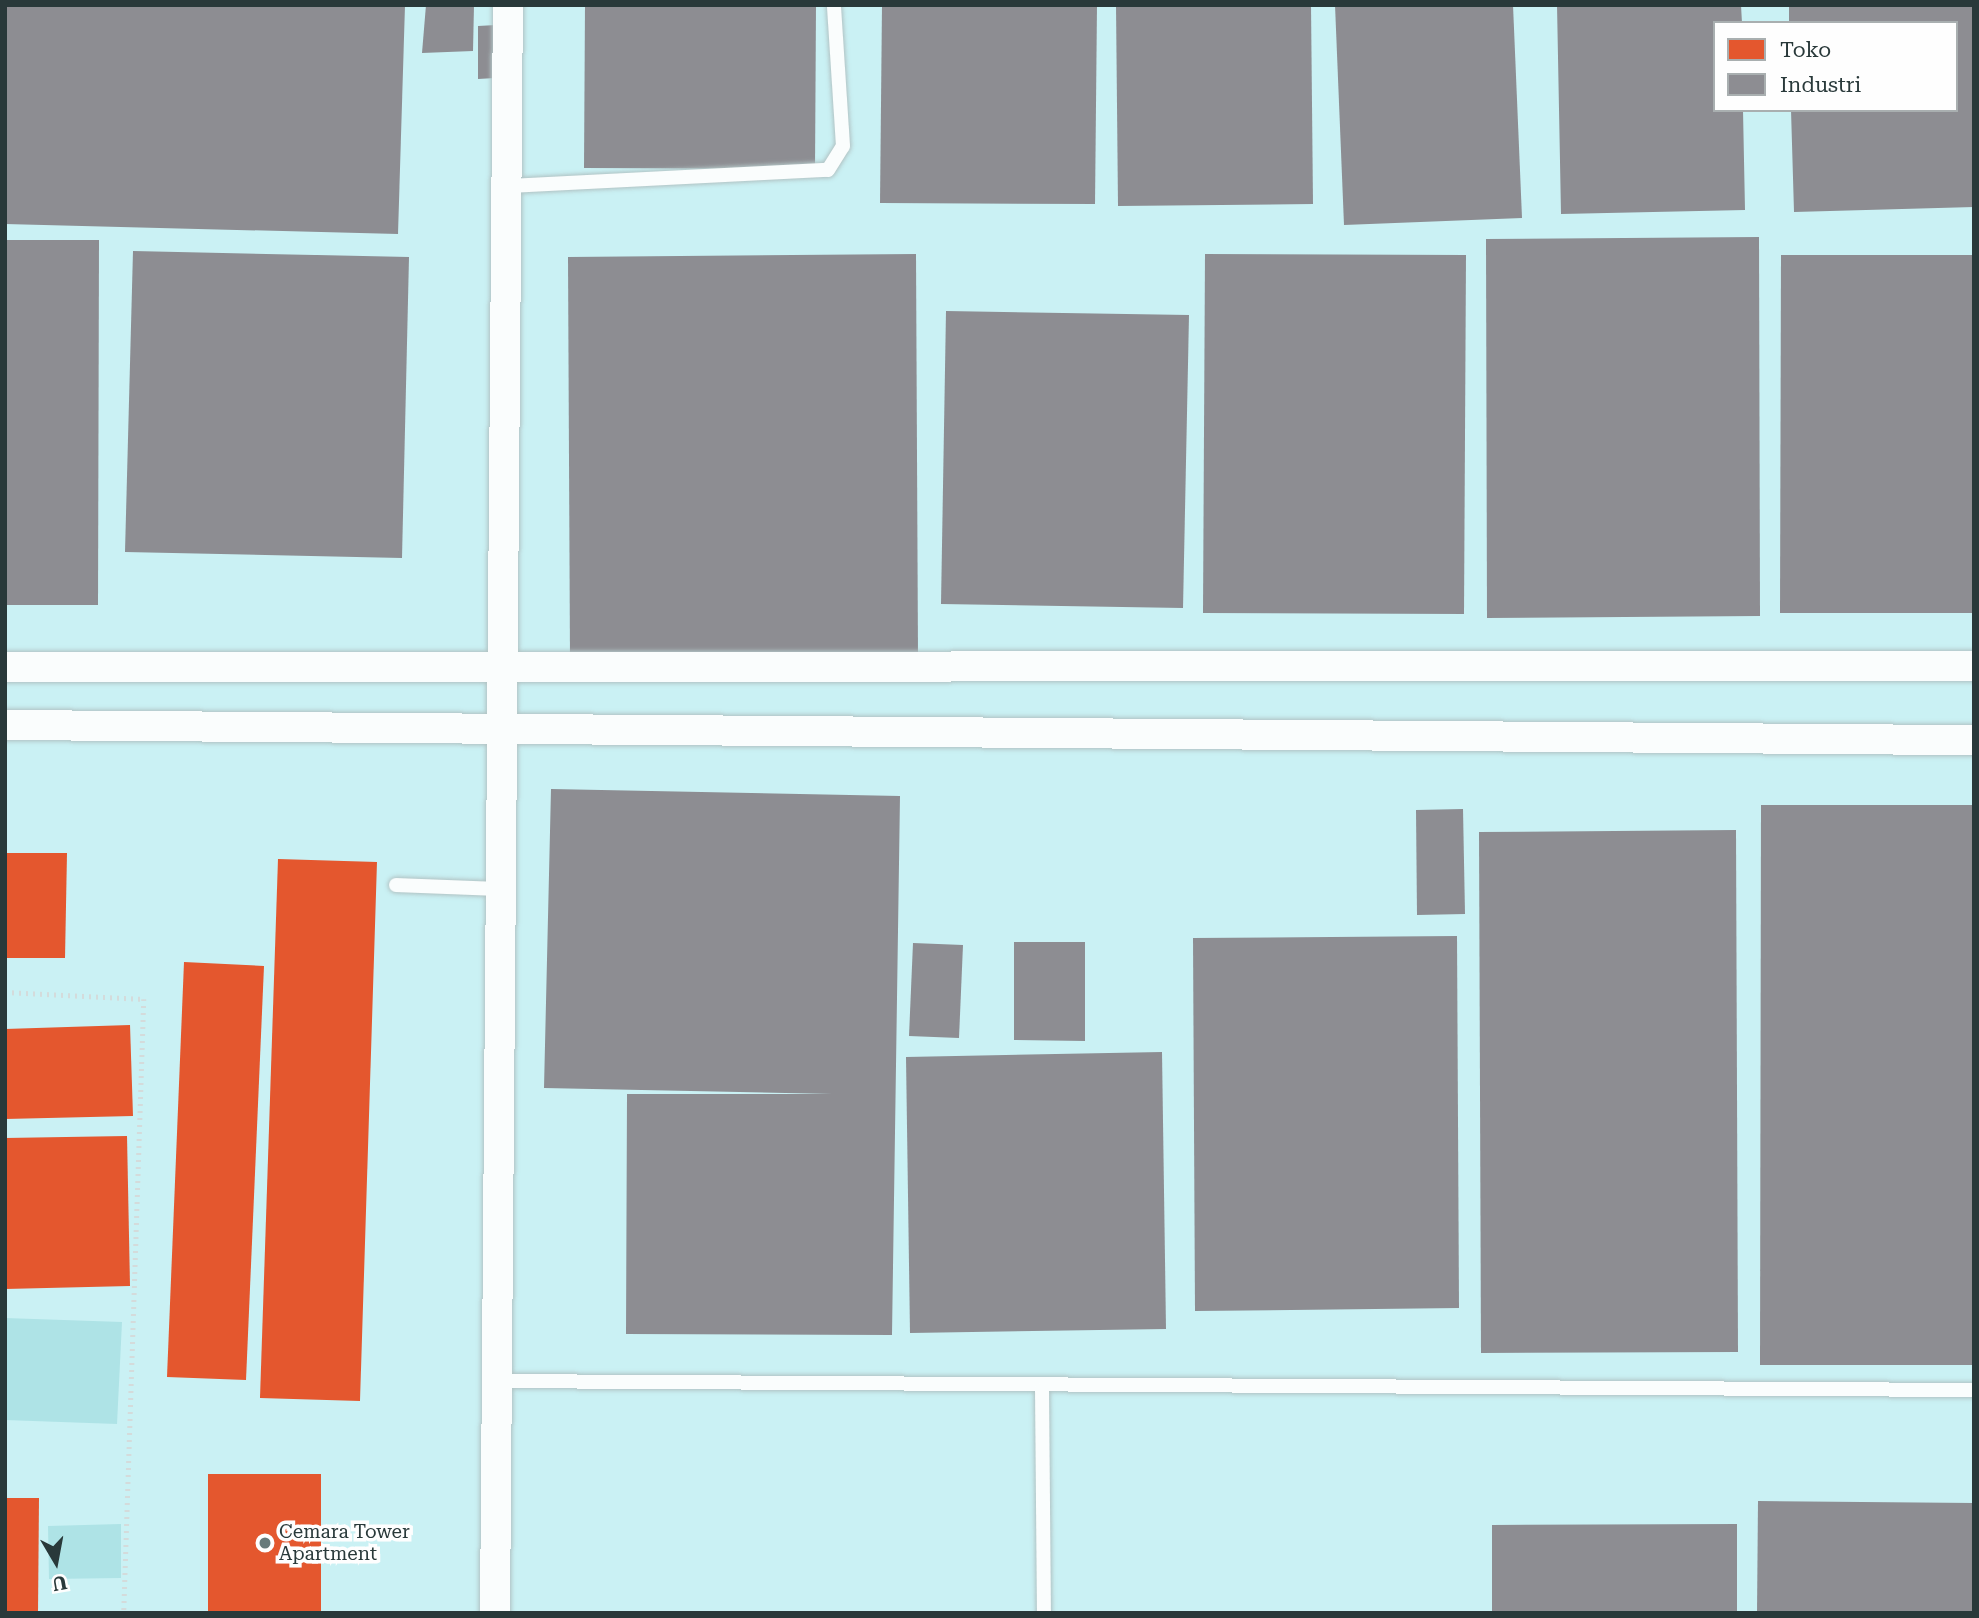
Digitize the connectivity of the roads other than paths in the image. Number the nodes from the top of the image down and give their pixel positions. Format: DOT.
graph roads {
  1 [pos="508,5"];
  2 [pos="834,5"];
  3 [pos="509,186"];
  4 [pos="1974,666"];
  5 [pos="5,667"];
  6 [pos="502,669"];
  7 [pos="5,725"];
  8 [pos="500,731"];
  9 [pos="1974,740"];
  10 [pos="396,885"];
  11 [pos="498,889"];
  12 [pos="492,1381"];
  13 [pos="1042,1389"];
  14 [pos="1974,1390"];
  15 [pos="495,1613"];
  16 [pos="1044,1613"];
  1 -- 3 [label="street"];
  2 -- 3 [label="lane"];
  3 -- 6 [label="street"];
  4 -- 6 [label="street"];
  5 -- 6 [label="street"];
  6 -- 8 [label="street"];
  7 -- 8 [label="street"];
  8 -- 9 [label="street"];
  8 -- 11 [label="street"];
  10 -- 11 [label="lane"];
  11 -- 12 [label="street"];
  12 -- 13 [label="lane"];
  12 -- 15 [label="street"];
  13 -- 14 [label="lane"];
  13 -- 16 [label="lane"];
}
